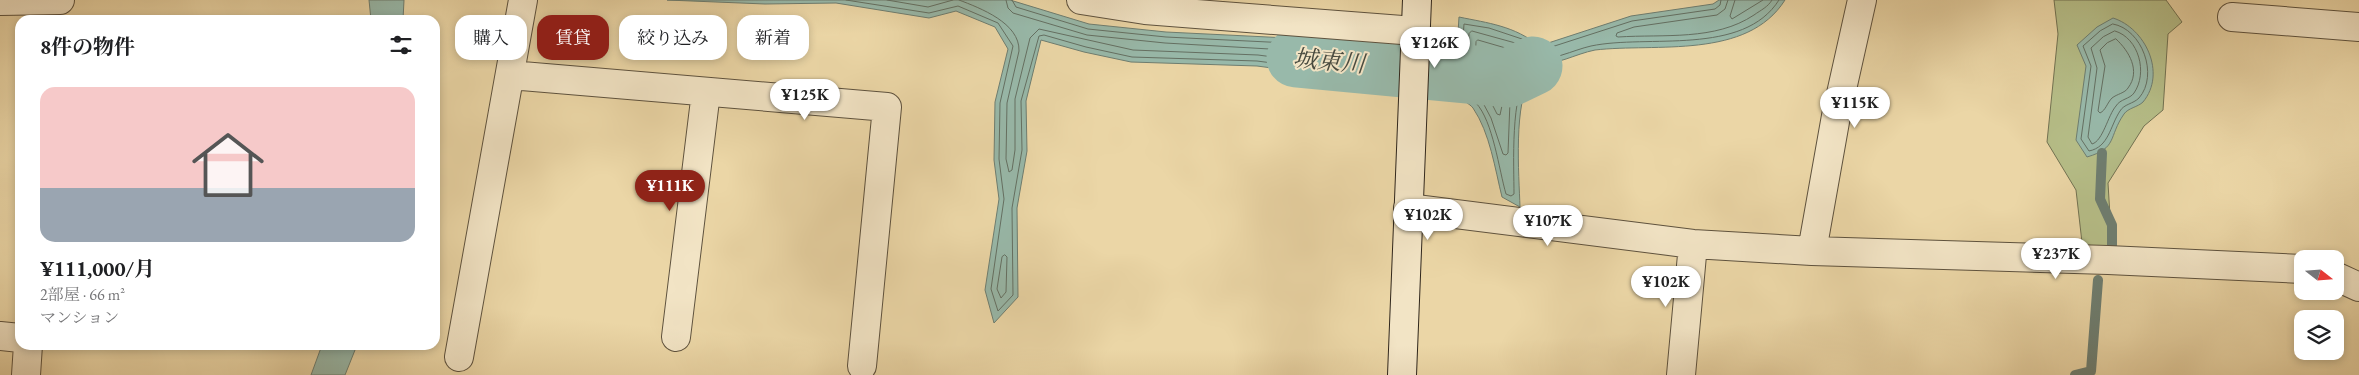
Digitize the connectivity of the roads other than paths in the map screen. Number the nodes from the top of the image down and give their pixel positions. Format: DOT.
graph roads {
  1 [pos="60,0"];
  2 [pos="523,0"];
  3 [pos="1081,0"];
  4 [pos="1417,0"];
  5 [pos="1862,0"];
  6 [pos="0,1"];
  7 [pos="1222,8"];
  8 [pos="58,15"];
  9 [pos="2232,17"];
  10 [pos="2359,27"];
  11 [pos="1415,31"];
  12 [pos="510,76"];
  13 [pos="706,92"];
  14 [pos="1408,208"];
  15 [pos="1693,244"];
  16 [pos="1812,251"];
  17 [pos="2294,270"];
  18 [pos="2344,280"];
  19 [pos="2359,287"];
  20 [pos="0,336"];
  21 [pos="676,337"];
  22 [pos="15,338"];
  23 [pos="28,350"];
  24 [pos="459,357"];
  25 [pos="862,366"];
  26 [pos="26,375"];
  27 [pos="1402,375"];
  28 [pos="1681,375"];
  1 -- 6 [label="street"];
  1 -- 8 [label="street"];
  2 -- 12 [label="street"];
  3 -- 7 [label="street"];
  4 -- 11 [label="street"];
  5 -- 16 [label="street"];
  7 -- 11 [label="street"];
  9 -- 10 [label="street"];
  11 -- 14 [label="street"];
  12 -- 13 [label="street"];
  12 -- 24 [label="street"];
  13 -- 21 [label="street"];
  13 -- 25 [label="street"];
  14 -- 15 [label="street"];
  14 -- 27 [label="street"];
  15 -- 16 [label="street"];
  15 -- 28 [label="street"];
  16 -- 17 [label="street"];
  18 -- 19 [label="street"];
  20 -- 22 [label="street"];
  23 -- 26 [label="street"];
}
